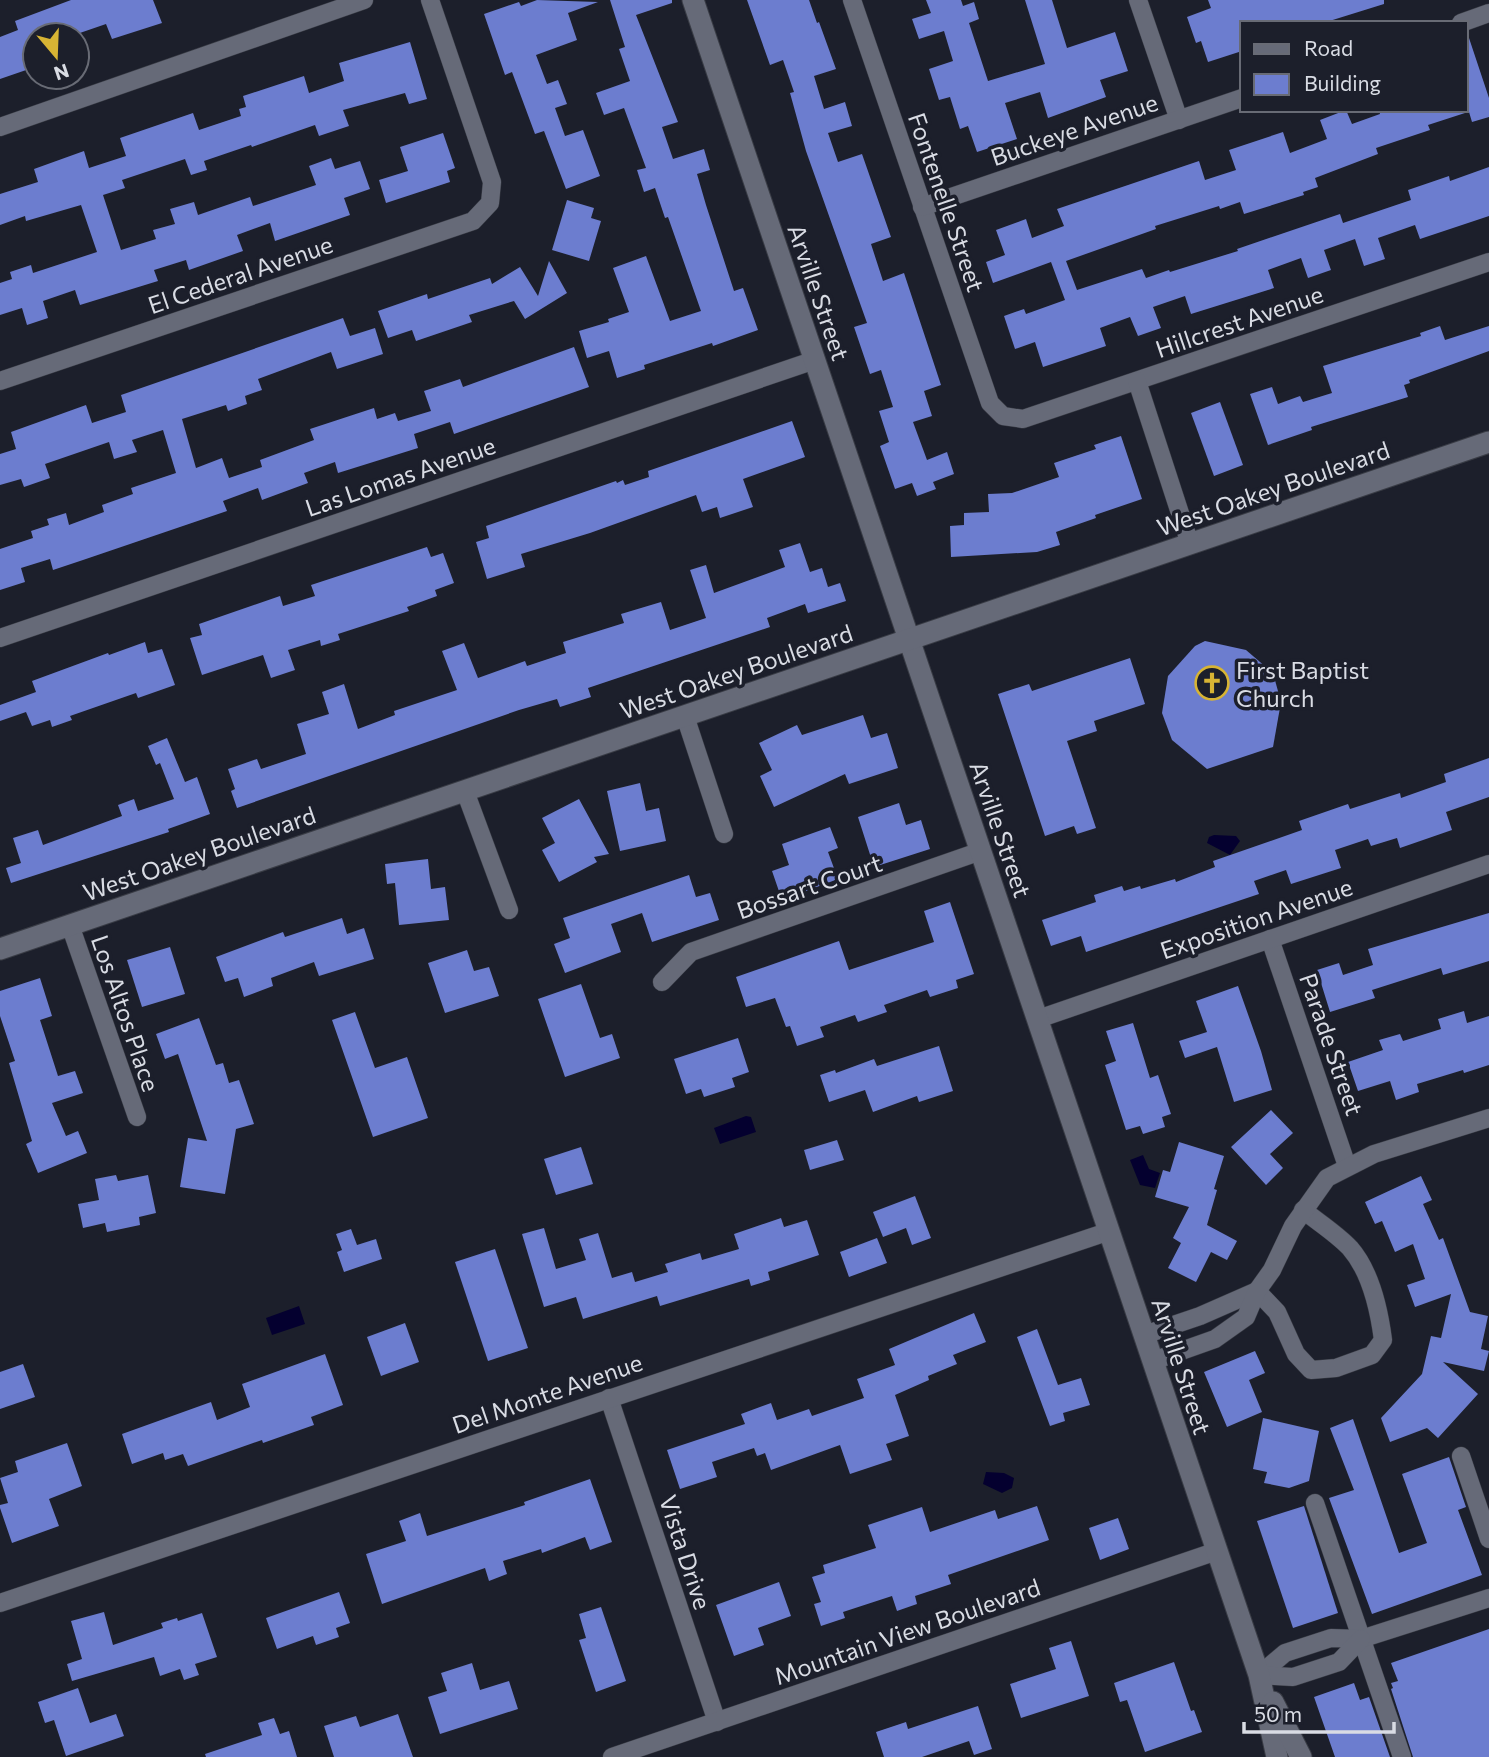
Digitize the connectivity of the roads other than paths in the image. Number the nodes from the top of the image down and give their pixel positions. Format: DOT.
graph roads {
  1 [pos="365,0"];
  2 [pos="430,0"];
  3 [pos="693,0"];
  4 [pos="852,0"];
  5 [pos="1138,0"];
  6 [pos="1489,13"];
  7 [pos="1467,21"];
  8 [pos="1240,99"];
  9 [pos="1178,120"];
  10 [pos="0,127"];
  11 [pos="922,207"];
  12 [pos="1489,262"];
  13 [pos="815,360"];
  14 [pos="0,381"];
  15 [pos="1137,381"];
  16 [pos="1003,416"];
  17 [pos="1489,442"];
  18 [pos="1190,544"];
  19 [pos="0,638"];
  20 [pos="910,639"];
  21 [pos="685,716"];
  22 [pos="465,791"];
  23 [pos="724,834"];
  24 [pos="981,851"];
  25 [pos="1489,864"];
  26 [pos="509,910"];
  27 [pos="70,925"];
  28 [pos="1270,939"];
  29 [pos="0,949"];
  30 [pos="662,982"];
  31 [pos="1038,1018"];
  32 [pos="137,1116"];
  33 [pos="1489,1118"];
  34 [pos="1347,1166"];
  35 [pos="1303,1210"];
  36 [pos="1110,1231"];
  37 [pos="1257,1291"];
  38 [pos="1144,1335"];
  39 [pos="1153,1362"];
  40 [pos="609,1398"];
  41 [pos="1461,1456"];
  42 [pos="1315,1503"];
  43 [pos="1489,1539"];
  44 [pos="1217,1551"];
  45 [pos="1489,1598"];
  46 [pos="0,1604"];
  47 [pos="1361,1639"];
  48 [pos="1259,1675"];
  49 [pos="717,1722"];
  50 [pos="612,1757"];
  51 [pos="1277,1757"];
  52 [pos="1301,1757"];
  53 [pos="1402,1757"];
  1 -- 10 [label="street"];
  2 -- 14 [label="street, El Cederal Avenue"];
  3 -- 13 [label="street, Arville Street"];
  4 -- 11 [label="street, Fontenelle Street"];
  5 -- 9 [label="street"];
  6 -- 7 [label="street"];
  8 -- 9 [label="street, Buckeye Avenue"];
  9 -- 11 [label="street, Buckeye Avenue"];
  11 -- 16 [label="street, Fontenelle Street"];
  12 -- 15 [label="street, Hillcrest Avenue"];
  13 -- 19 [label="street, Las Lomas Avenue"];
  13 -- 20 [label="street, Arville Street"];
  15 -- 16 [label="street, Hillcrest Avenue"];
  15 -- 18 [label="street"];
  17 -- 18 [label="street, West Oakey Boulevard"];
  18 -- 20 [label="street, West Oakey Boulevard"];
  20 -- 21 [label="street, West Oakey Boulevard"];
  20 -- 24 [label="street, Arville Street"];
  21 -- 22 [label="street, West Oakey Boulevard"];
  21 -- 23 [label="street"];
  22 -- 26 [label="street"];
  22 -- 27 [label="street, West Oakey Boulevard"];
  24 -- 30 [label="street, Bossart Court"];
  24 -- 31 [label="street, Arville Street"];
  25 -- 28 [label="street, Exposition Avenue"];
  27 -- 29 [label="street, West Oakey Boulevard"];
  27 -- 32 [label="street, Los Altos Place"];
  28 -- 31 [label="street, Exposition Avenue"];
  28 -- 34 [label="street, Parade Street"];
  31 -- 36 [label="street, Arville Street"];
  33 -- 34 [label="street"];
  34 -- 35 [label="street"];
  35 -- 37 [label="street"];
  35 -- 37 [label="street"];
  36 -- 38 [label="street, Arville Street"];
  36 -- 40 [label="street, Del Monte Avenue"];
  37 -- 38 [label="street"];
  37 -- 39 [label="street"];
  38 -- 39 [label="street, Arville Street"];
  39 -- 44 [label="street, Arville Street"];
  40 -- 46 [label="street, Del Monte Avenue"];
  40 -- 49 [label="street, Vista Drive"];
  41 -- 43 [label="street"];
  42 -- 47 [label="street"];
  44 -- 48 [label="street, Arville Street"];
  44 -- 49 [label="street, Mountain View Boulevard"];
  45 -- 47 [label="street"];
  47 -- 48 [label="street"];
  47 -- 48 [label="street"];
  47 -- 53 [label="street"];
  48 -- 51 [label="street, Arville Street"];
  48 -- 52 [label="street, Arville Street"];
  49 -- 50 [label="street, Mountain View Boulevard"];
}
